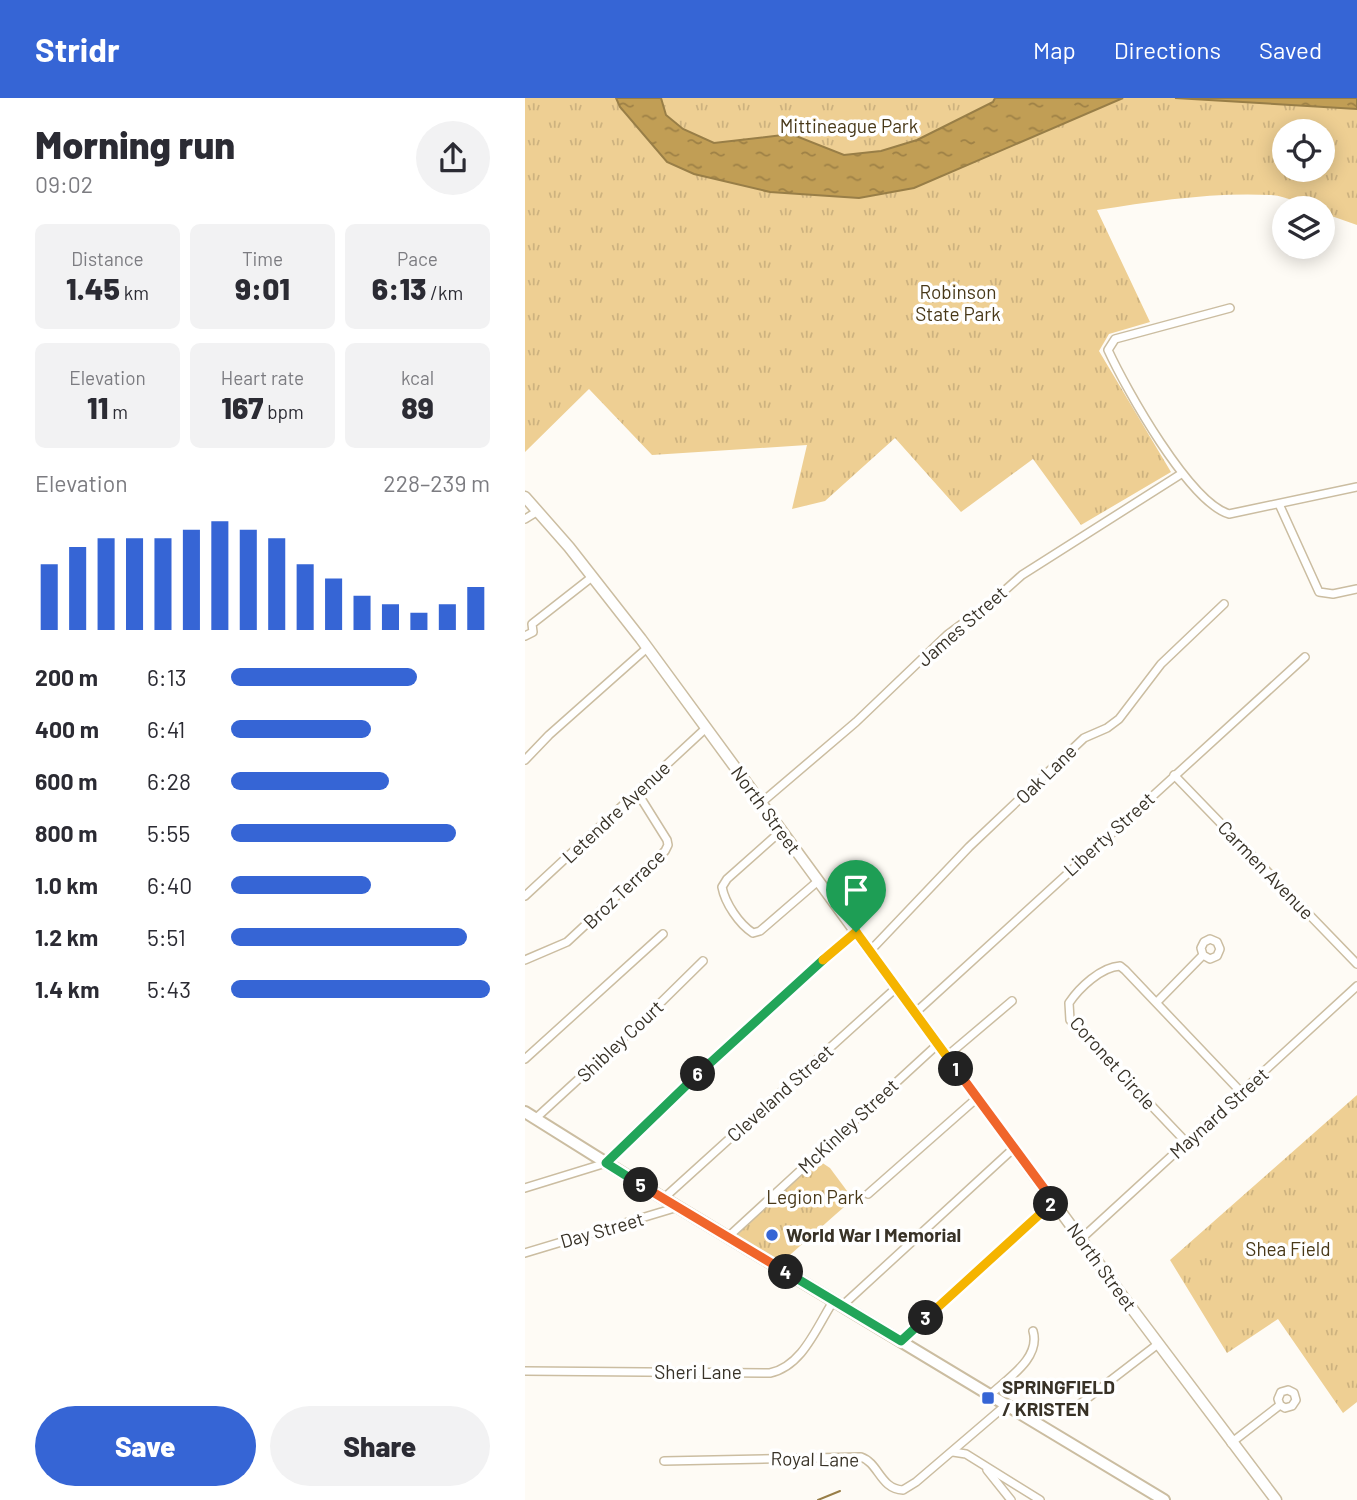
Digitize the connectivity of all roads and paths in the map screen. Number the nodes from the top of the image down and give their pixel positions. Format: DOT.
graph roads {
  1 [pos="1230,308"];
  2 [pos="1181,474"];
  3 [pos="1357,487"];
  4 [pos="525,497"];
  5 [pos="1279,504"];
  6 [pos="538,511"];
  7 [pos="525,519"];
  8 [pos="592,577"];
  9 [pos="1357,589"];
  10 [pos="1224,604"];
  11 [pos="529,622"];
  12 [pos="525,636"];
  13 [pos="647,648"];
  14 [pos="1305,657"];
  15 [pos="706,729"];
  16 [pos="525,760"];
  17 [pos="1174,775"];
  18 [pos="637,792"];
  19 [pos="761,803"];
  20 [pos="781,831"];
  21 [pos="818,881"];
  22 [pos="525,896"];
  23 [pos="856,932"];
  24 [pos="663,934"];
  25 [pos="870,951"];
  26 [pos="1203,955"];
  27 [pos="525,960"];
  28 [pos="703,961"];
  29 [pos="1357,964"];
  30 [pos="1357,986"];
  31 [pos="897,988"];
  32 [pos="1011,1001"];
  33 [pos="1157,1002"];
  34 [pos="915,1013"];
  35 [pos="938,1044"];
  36 [pos="947,1056"];
  37 [pos="525,1059"];
  38 [pos="1241,1092"];
  39 [pos="977,1098"];
  40 [pos="525,1112"];
  41 [pos="535,1119"];
  42 [pos="1186,1142"];
  43 [pos="1014,1148"];
  44 [pos="606,1163"];
  45 [pos="525,1188"];
  46 [pos="868,1194"];
  47 [pos="664,1198"];
  48 [pos="1054,1202"];
  49 [pos="678,1207"];
  50 [pos="728,1237"];
  51 [pos="1081,1239"];
  52 [pos="525,1253"];
  53 [pos="838,1302"];
  54 [pos="1033,1331"];
  55 [pos="901,1341"];
  56 [pos="1159,1344"];
  57 [pos="525,1371"];
  58 [pos="990,1395"];
  59 [pos="1006,1405"];
  60 [pos="1280,1405"];
  61 [pos="1076,1407"];
  62 [pos="1231,1443"];
  63 [pos="950,1454"];
  64 [pos="664,1461"];
  65 [pos="982,1464"];
  66 [pos="1010,1500"];
  67 [pos="1040,1500"];
  68 [pos="1164,1500"];
  69 [pos="1276,1500"];
  1 -- 2 [label="street"];
  2 -- 5 [label="street"];
  2 -- 19 [label="street, James Street"];
  3 -- 5 [label="street"];
  4 -- 6 [label="main road, North Street"];
  5 -- 9 [label="street"];
  6 -- 7 [label="street"];
  6 -- 8 [label="main road, North Street"];
  8 -- 11 [label="street"];
  8 -- 13 [label="main road, North Street"];
  10 -- 25 [label="street, Oak Lane"];
  11 -- 12 [label="street"];
  13 -- 15 [label="main road, North Street"];
  13 -- 16 [label="street"];
  14 -- 17 [label="street, Liberty Street"];
  15 -- 18 [label="street, Letendre Avenue"];
  15 -- 19 [label="main road, North Street"];
  17 -- 29 [label="street, Carmen Avenue"];
  17 -- 34 [label="street, Liberty Street"];
  18 -- 22 [label="street, Letendre Avenue"];
  18 -- 27 [label="street, Broz Terrace"];
  19 -- 20 [label="main road, North Street"];
  20 -- 21 [label="main road, North Street"];
  20 -- 21 [label="street"];
  21 -- 23 [label="main road, North Street"];
  23 -- 25 [label="main road, North Street"];
  23 -- 44 [label="street"];
  24 -- 37 [label="street"];
  25 -- 31 [label="main road, North Street"];
  26 -- 33 [label="street"];
  28 -- 41 [label="street, Shibley Court"];
  30 -- 38 [label="street, Maynard Street"];
  31 -- 34 [label="main road, North Street"];
  31 -- 47 [label="street, Cleveland Street"];
  32 -- 36 [label="street"];
  33 -- 38 [label="street, Coronet Circle"];
  33 -- 42 [label="street, Coronet Circle"];
  34 -- 35 [label="main road, North Street"];
  35 -- 36 [label="main road, North Street"];
  35 -- 50 [label="street, McKinley Street"];
  36 -- 39 [label="main road, North Street"];
  38 -- 42 [label="street, Maynard Street"];
  39 -- 43 [label="main road, North Street"];
  39 -- 46 [label="street"];
  40 -- 41 [label="main road"];
  41 -- 44 [label="main road"];
  42 -- 51 [label="street, Maynard Street"];
  43 -- 48 [label="main road, North Street"];
  43 -- 53 [label="street"];
  44 -- 45 [label="street"];
  44 -- 47 [label="main road"];
  47 -- 49 [label="main road"];
  48 -- 51 [label="main road, North Street"];
  48 -- 55 [label="street"];
  49 -- 50 [label="main road"];
  49 -- 52 [label="street, Day Street"];
  50 -- 53 [label="main road"];
  51 -- 56 [label="main road, North Street"];
  53 -- 55 [label="main road"];
  53 -- 57 [label="street, Sheri Lane"];
  54 -- 58 [label="street"];
  55 -- 58 [label="main road"];
  56 -- 61 [label="street"];
  56 -- 62 [label="main road, North Street"];
  58 -- 59 [label="main road"];
  59 -- 63 [label="street, Royal Lane"];
  59 -- 68 [label="main road"];
  60 -- 62 [label="street"];
  62 -- 69 [label="main road, North Street"];
  63 -- 64 [label="street, Royal Lane"];
  63 -- 65 [label="street"];
  65 -- 66 [label="street"];
  65 -- 67 [label="street"];
}
